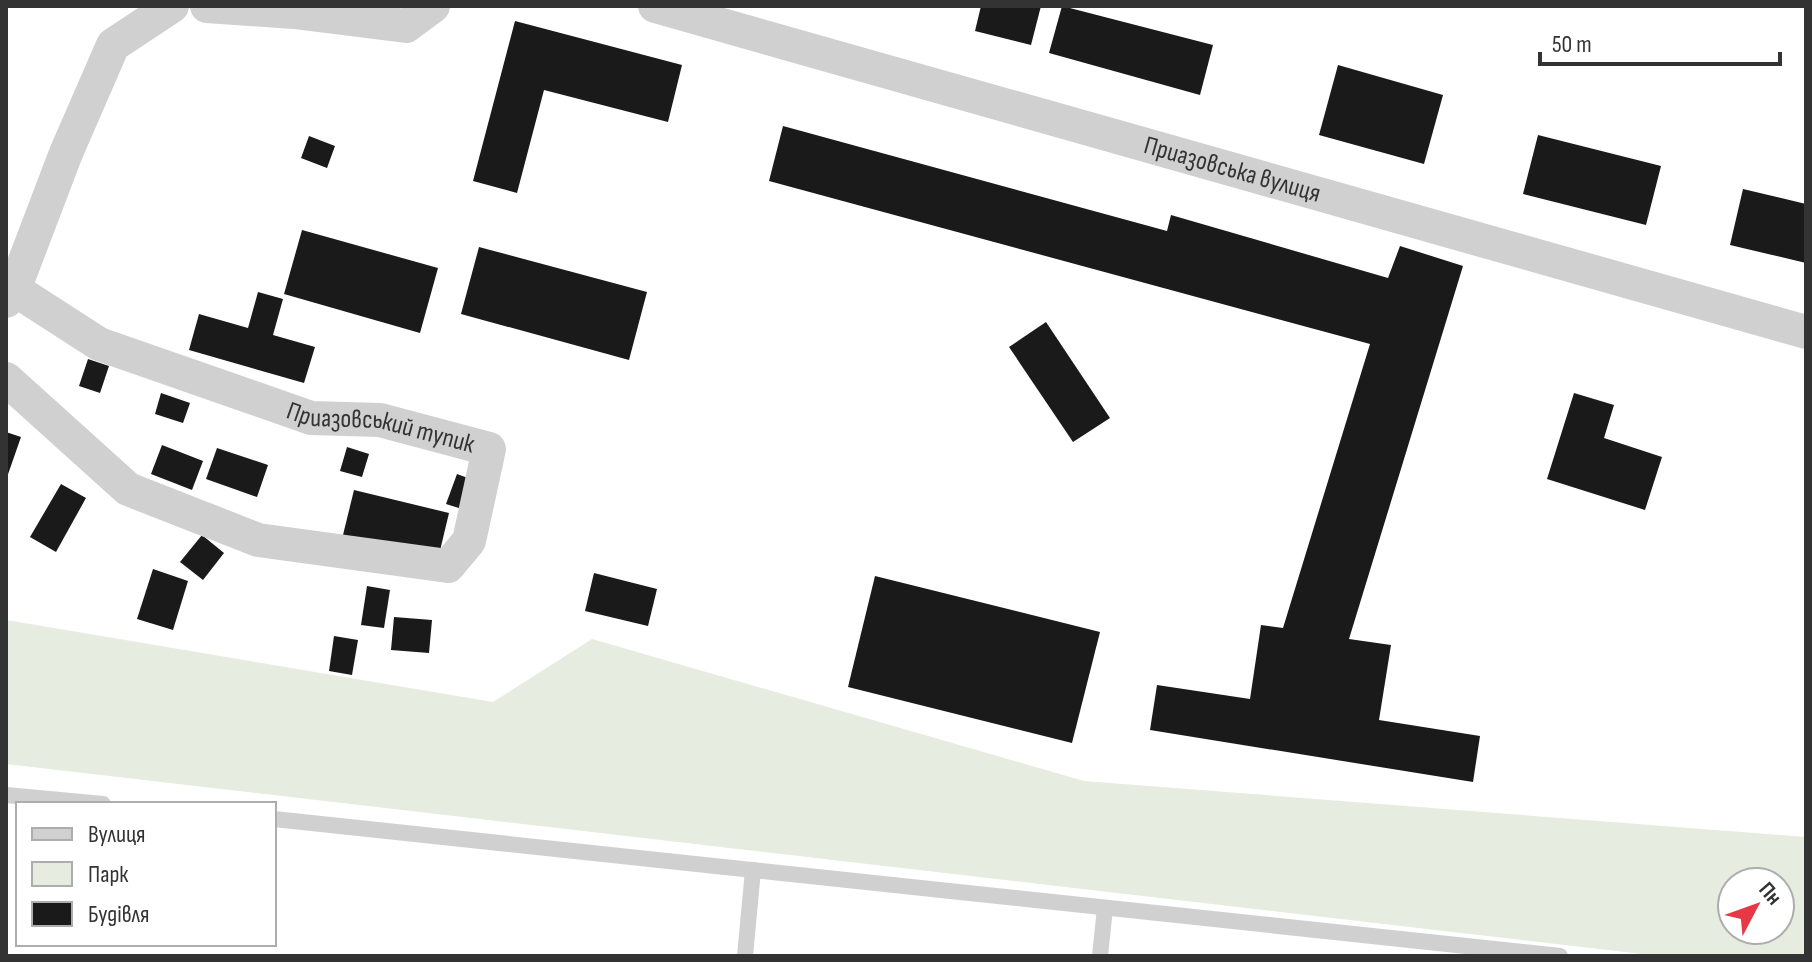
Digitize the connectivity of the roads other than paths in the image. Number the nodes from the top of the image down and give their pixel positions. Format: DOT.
graph roads {
  1 [pos="172,6"];
  2 [pos="207,6"];
  3 [pos="433,6"];
  4 [pos="658,6"];
  5 [pos="9,291"];
  6 [pos="1806,332"];
  7 [pos="6,379"];
  8 [pos="6,795"];
  9 [pos="81,802"];
  10 [pos="276,819"];
  11 [pos="753,870"];
  12 [pos="1105,908"];
  13 [pos="745,956"];
  14 [pos="1100,956"];
  15 [pos="1560,956"];
  1 -- 5 [label="street, Приазовський тупик"];
  2 -- 3 [label="street"];
  4 -- 6 [label="street, Приазовська вулиця"];
  5 -- 7 [label="street, Приазовський тупик"];
  8 -- 9 [label="lane"];
  10 -- 11 [label="lane"];
  11 -- 12 [label="lane"];
  11 -- 13 [label="lane"];
  12 -- 14 [label="lane"];
  12 -- 15 [label="lane"];
}
